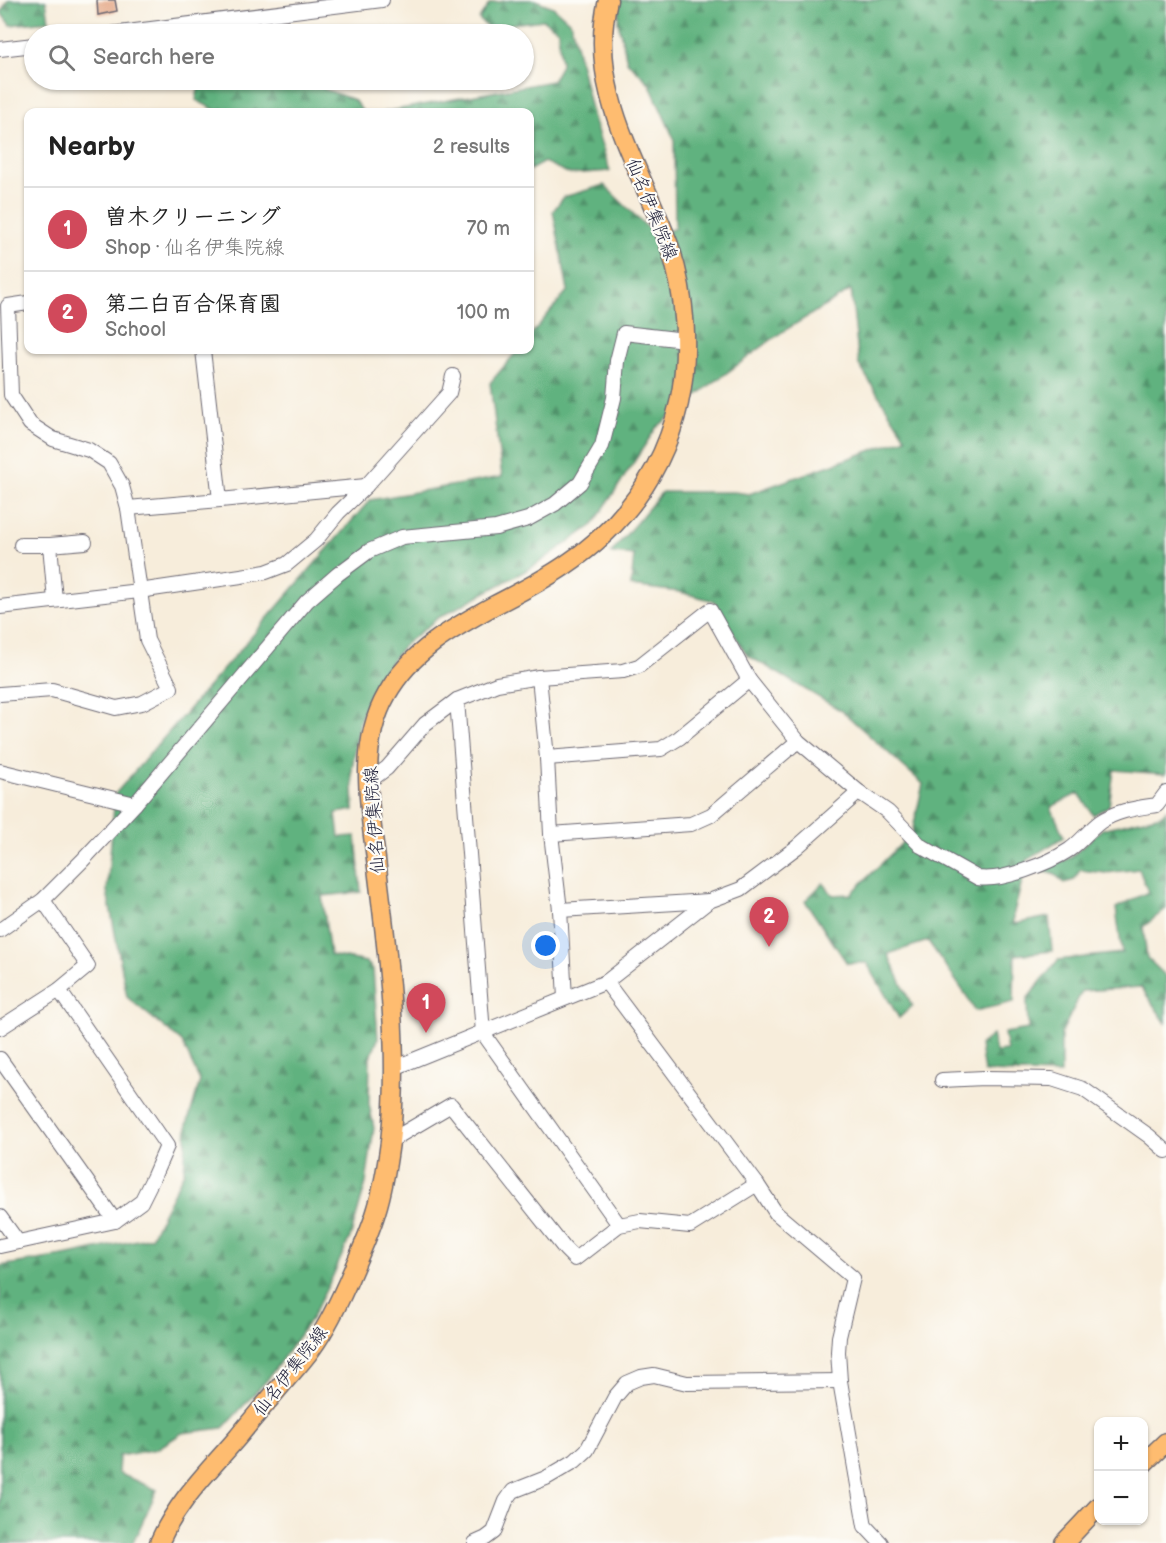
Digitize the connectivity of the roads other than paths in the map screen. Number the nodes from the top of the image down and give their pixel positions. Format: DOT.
graph roads {
  1 [pos="381,0"];
  2 [pos="608,0"];
  3 [pos="190,24"];
  4 [pos="24,46"];
  5 [pos="0,49"];
  6 [pos="24,304"];
  7 [pos="685,340"];
  8 [pos="203,354"];
  9 [pos="453,376"];
  10 [pos="366,486"];
  11 [pos="220,500"];
  12 [pos="128,508"];
  13 [pos="85,542"];
  14 [pos="21,545"];
  15 [pos="50,545"];
  16 [pos="139,591"];
  17 [pos="56,600"];
  18 [pos="0,607"];
  19 [pos="539,677"];
  20 [pos="749,681"];
  21 [pos="0,694"];
  22 [pos="457,700"];
  23 [pos="798,741"];
  24 [pos="547,758"];
  25 [pos="0,771"];
  26 [pos="368,782"];
  27 [pos="859,792"];
  28 [pos="1166,793"];
  29 [pos="135,804"];
  30 [pos="551,834"];
  31 [pos="43,900"];
  32 [pos="709,901"];
  33 [pos="560,910"];
  34 [pos="0,930"];
  35 [pos="606,982"];
  36 [pos="58,990"];
  37 [pos="565,998"];
  38 [pos="0,1028"];
  39 [pos="483,1033"];
  40 [pos="0,1059"];
  41 [pos="394,1068"];
  42 [pos="942,1080"];
  43 [pos="390,1141"];
  44 [pos="1166,1151"];
  45 [pos="757,1184"];
  46 [pos="0,1217"];
  47 [pos="115,1221"];
  48 [pos="619,1225"];
  49 [pos="18,1242"];
  50 [pos="0,1246"];
  51 [pos="840,1381"];
  52 [pos="1166,1442"];
  53 [pos="1148,1458"];
  54 [pos="1094,1511"];
  55 [pos="159,1543"];
  56 [pos="475,1543"];
  57 [pos="881,1543"];
  58 [pos="1064,1543"];
  1 -- 3 [label="street"];
  2 -- 7 [label="main road, 仙名伊集院線"];
  4 -- 5 [label="street"];
  6 -- 12 [label="street"];
  7 -- 26 [label="main road, 仙名伊集院線"];
  7 -- 29 [label="street"];
  8 -- 11 [label="street"];
  9 -- 10 [label="street"];
  10 -- 11 [label="street"];
  10 -- 16 [label="street"];
  11 -- 12 [label="street"];
  12 -- 16 [label="street"];
  13 -- 15 [label="street"];
  14 -- 15 [label="street"];
  15 -- 17 [label="street"];
  16 -- 17 [label="street"];
  16 -- 21 [label="street"];
  17 -- 18 [label="street"];
  19 -- 20 [label="street"];
  19 -- 22 [label="street"];
  19 -- 24 [label="street"];
  20 -- 23 [label="street"];
  20 -- 24 [label="street"];
  22 -- 26 [label="street"];
  22 -- 39 [label="street"];
  23 -- 27 [label="street"];
  23 -- 30 [label="street"];
  24 -- 30 [label="street"];
  25 -- 29 [label="street"];
  26 -- 41 [label="main road, 仙名伊集院線"];
  27 -- 28 [label="street"];
  27 -- 32 [label="street"];
  29 -- 31 [label="street"];
  30 -- 33 [label="street"];
  31 -- 34 [label="street"];
  31 -- 36 [label="street"];
  32 -- 33 [label="street"];
  32 -- 35 [label="street"];
  33 -- 37 [label="street"];
  35 -- 37 [label="street"];
  35 -- 45 [label="street"];
  36 -- 38 [label="street"];
  36 -- 47 [label="street"];
  37 -- 39 [label="street"];
  39 -- 41 [label="street"];
  39 -- 48 [label="street"];
  40 -- 47 [label="street"];
  41 -- 43 [label="main road, 仙名伊集院線"];
  42 -- 44 [label="street"];
  43 -- 48 [label="street"];
  43 -- 55 [label="main road, 仙名伊集院線"];
  45 -- 48 [label="street"];
  45 -- 51 [label="street"];
  46 -- 49 [label="street"];
  47 -- 49 [label="street"];
  49 -- 50 [label="street"];
  51 -- 56 [label="street"];
  51 -- 57 [label="street"];
  52 -- 53 [label="main road"];
  54 -- 58 [label="main road"];
}
